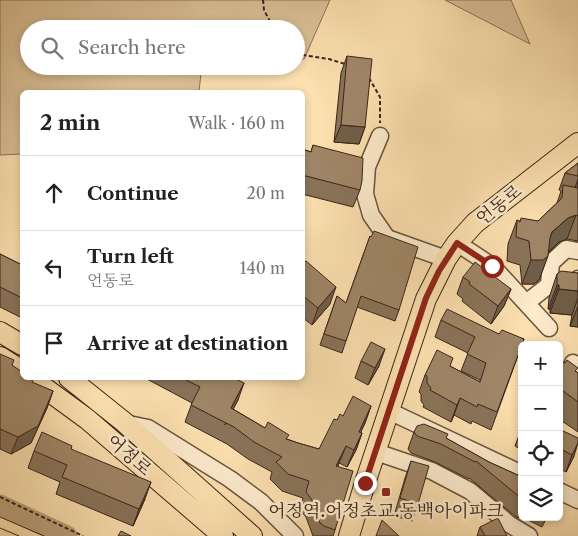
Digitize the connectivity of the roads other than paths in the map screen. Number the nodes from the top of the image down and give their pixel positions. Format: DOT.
graph roads {
  1 [pos="380,136"];
  2 [pos="578,143"];
  3 [pos="451,251"];
  4 [pos="578,251"];
  5 [pos="578,279"];
  6 [pos="549,285"];
  7 [pos="526,303"];
  8 [pos="549,328"];
  9 [pos="0,332"];
  10 [pos="20,344"];
  11 [pos="0,357"];
  12 [pos="20,370"];
  13 [pos="34,380"];
  14 [pos="72,380"];
  15 [pos="389,410"];
  16 [pos="124,422"];
  17 [pos="376,452"];
  18 [pos="518,472"];
  19 [pos="563,493"];
  20 [pos="578,500"];
  21 [pos="223,536"];
  22 [pos="252,536"];
  23 [pos="295,536"];
  24 [pos="349,536"];
  25 [pos="529,536"];
  1 -- 3 [label="street"];
  2 -- 3 [label="main road, 언동로"];
  3 -- 7 [label="street"];
  3 -- 15 [label="main road, 언동로"];
  4 -- 6 [label="street"];
  5 -- 6 [label="street"];
  6 -- 7 [label="street"];
  7 -- 8 [label="street"];
  9 -- 10 [label="main road"];
  11 -- 12 [label="main road"];
  13 -- 21 [label="main road, 어정로"];
  14 -- 16 [label="main road, 어정로"];
  15 -- 17 [label="main road, 언동로"];
  15 -- 18 [label="street"];
  16 -- 22 [label="main road, 어정로"];
  16 -- 23 [label="street"];
  17 -- 24 [label="main road, 언동로"];
  17 -- 25 [label="street"];
  19 -- 20 [label="street"];
}
